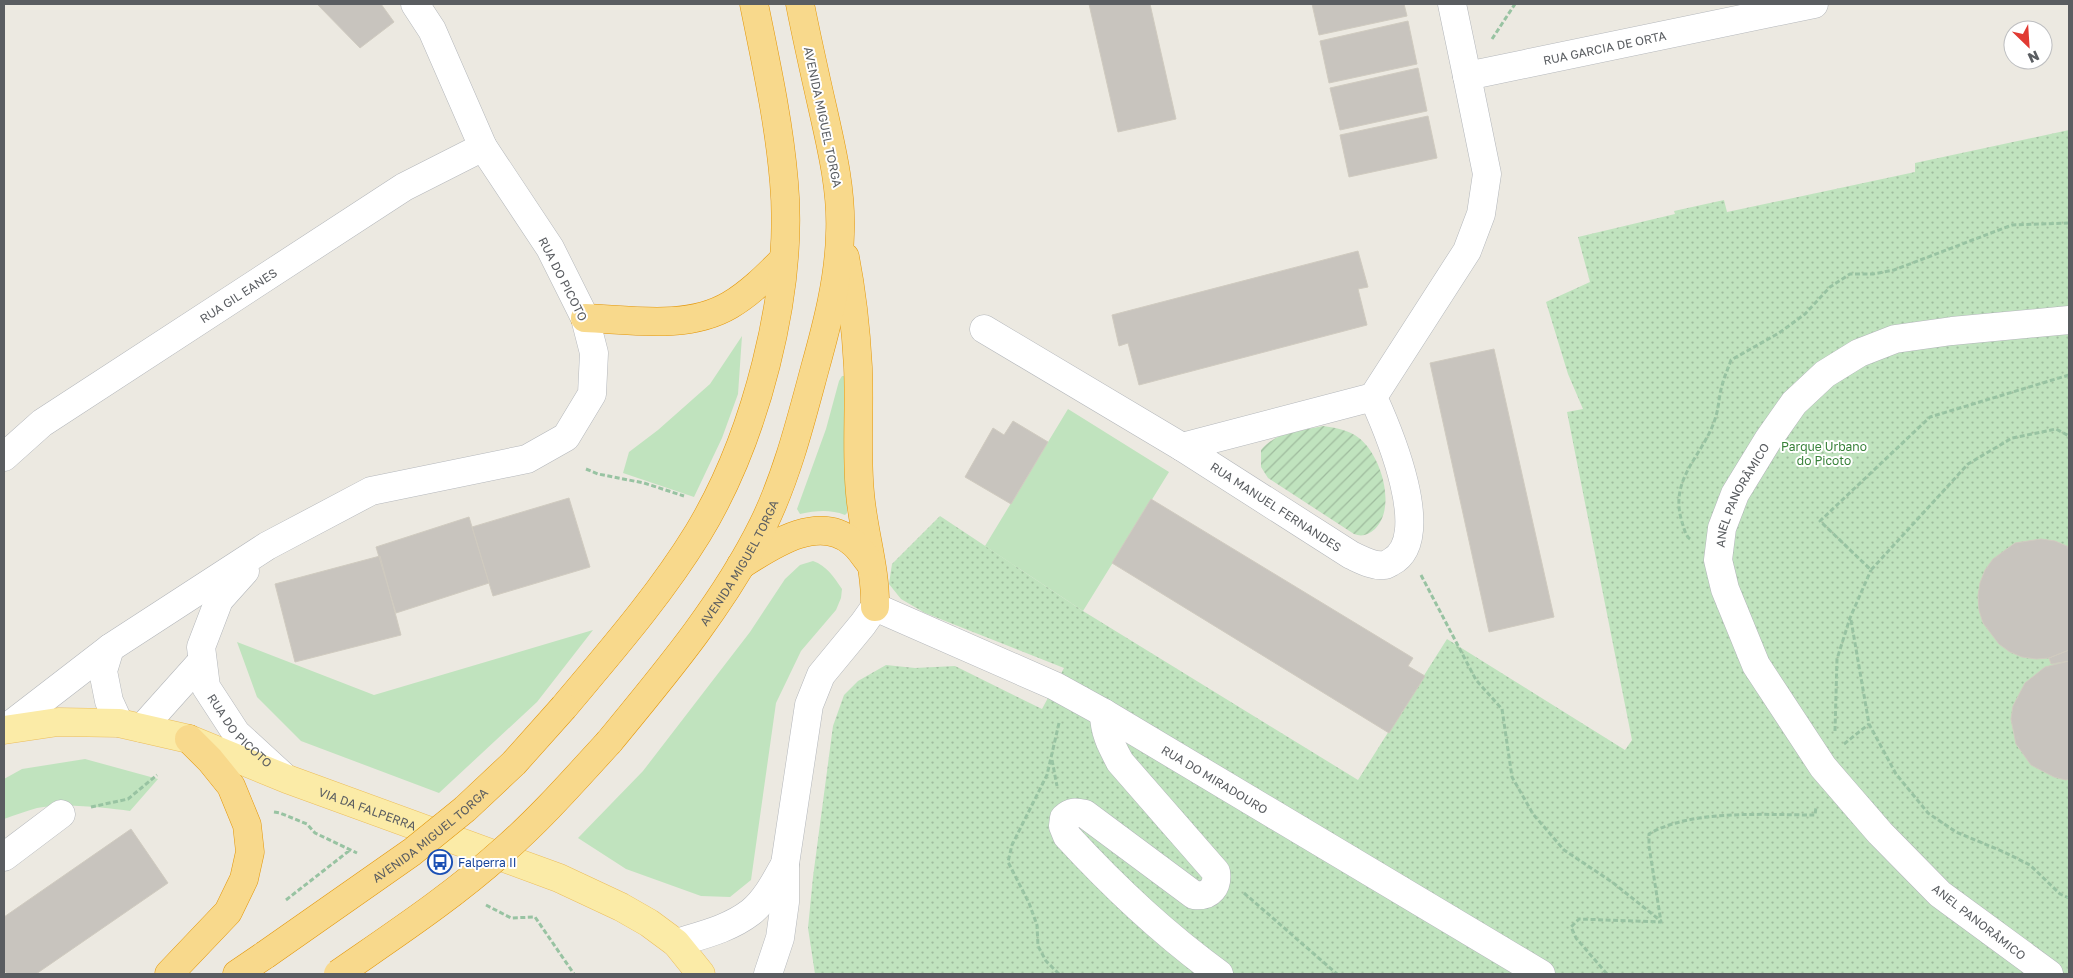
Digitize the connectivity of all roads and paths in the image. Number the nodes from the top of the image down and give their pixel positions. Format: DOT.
graph roads {
  1 [pos="415,4"];
  2 [pos="754,4"];
  3 [pos="800,4"];
  4 [pos="1452,4"];
  5 [pos="1814,4"];
  6 [pos="431,17"];
  7 [pos="1467,76"];
  8 [pos="483,147"];
  9 [pos="840,233"];
  10 [pos="783,260"];
  11 [pos="585,318"];
  12 [pos="2069,320"];
  13 [pos="984,329"];
  14 [pos="2069,375"];
  15 [pos="1373,397"];
  16 [pos="2069,436"];
  17 [pos="1182,447"];
  18 [pos="4,457"];
  19 [pos="586,470"];
  20 [pos="688,497"];
  21 [pos="268,546"];
  22 [pos="1407,546"];
  23 [pos="870,563"];
  24 [pos="740,565"];
  25 [pos="1871,570"];
  26 [pos="875,607"];
  27 [pos="1850,618"];
  28 [pos="110,648"];
  29 [pos="202,661"];
  30 [pos="1104,713"];
  31 [pos="131,726"];
  32 [pos="4,729"];
  33 [pos="189,739"];
  34 [pos="1823,767"];
  35 [pos="157,775"];
  36 [pos="287,779"];
  37 [pos="272,812"];
  38 [pos="61,814"];
  39 [pos="315,833"];
  40 [pos="351,850"];
  41 [pos="4,857"];
  42 [pos="785,864"];
  43 [pos="1216,872"];
  44 [pos="2069,898"];
  45 [pos="285,901"];
  46 [pos="1661,922"];
  47 [pos="676,943"];
  48 [pos="169,974"];
  49 [pos="237,974"];
  50 [pos="338,974"];
  51 [pos="701,974"];
  52 [pos="768,974"];
  53 [pos="1220,974"];
  54 [pos="1338,974"];
  55 [pos="1541,974"];
  56 [pos="1607,974"];
  57 [pos="2049,974"];
  1 -- 6 [label="street, RUA DO PICOTO"];
  2 -- 10 [label="highway, AVENIDA MIGUEL TORGA"];
  3 -- 9 [label="highway, AVENIDA MIGUEL TORGA"];
  4 -- 7 [label="street"];
  5 -- 7 [label="street, RUA GARCIA DE ORTA"];
  6 -- 8 [label="street, RUA DO PICOTO"];
  7 -- 15 [label="street"];
  8 -- 11 [label="street, RUA DO PICOTO"];
  8 -- 18 [label="street, RUA GIL EANES"];
  9 -- 23 [label="highway"];
  9 -- 24 [label="highway, AVENIDA MIGUEL TORGA"];
  10 -- 11 [label="highway"];
  10 -- 49 [label="highway, AVENIDA MIGUEL TORGA, bridge"];
  11 -- 21 [label="street, RUA DO PICOTO"];
  12 -- 34 [label="street, ANEL PANORÂMICO"];
  13 -- 17 [label="street, RUA MANUEL FERNANDES"];
  14 -- 25 [label="path"];
  15 -- 17 [label="street"];
  15 -- 22 [label="street"];
  16 -- 25 [label="path"];
  17 -- 22 [label="street, RUA MANUEL FERNANDES"];
  19 -- 20 [label="path"];
  21 -- 28 [label="street, RUA DO PICOTO"];
  21 -- 29 [label="street, RUA DO PICOTO"];
  22 -- 46 [label="path"];
  23 -- 24 [label="highway"];
  23 -- 26 [label="highway"];
  24 -- 50 [label="highway, AVENIDA MIGUEL TORGA, bridge"];
  25 -- 27 [label="path"];
  26 -- 30 [label="street, RUA DO MIRADOURO"];
  26 -- 42 [label="street"];
  27 -- 34 [label="path"];
  27 -- 44 [label="path"];
  28 -- 31 [label="street"];
  28 -- 32 [label="street, RUA DO PICOTO"];
  29 -- 31 [label="street"];
  29 -- 36 [label="street, RUA DO PICOTO"];
  30 -- 43 [label="street"];
  30 -- 55 [label="street, RUA DO MIRADOURO"];
  31 -- 32 [label="main road, VIA DA FALPERRA"];
  31 -- 33 [label="main road, VIA DA FALPERRA"];
  33 -- 36 [label="main road, VIA DA FALPERRA"];
  33 -- 48 [label="highway"];
  34 -- 46 [label="path"];
  34 -- 57 [label="street, ANEL PANORÂMICO"];
  35 -- 38 [label="path"];
  36 -- 47 [label="main road, VIA DA FALPERRA"];
  37 -- 39 [label="path"];
  38 -- 41 [label="street"];
  40 -- 45 [label="path"];
  42 -- 47 [label="street"];
  42 -- 52 [label="street"];
  43 -- 53 [label="street"];
  43 -- 54 [label="path"];
  46 -- 56 [label="path"];
  47 -- 51 [label="main road, VIA DA FALPERRA"];
}
